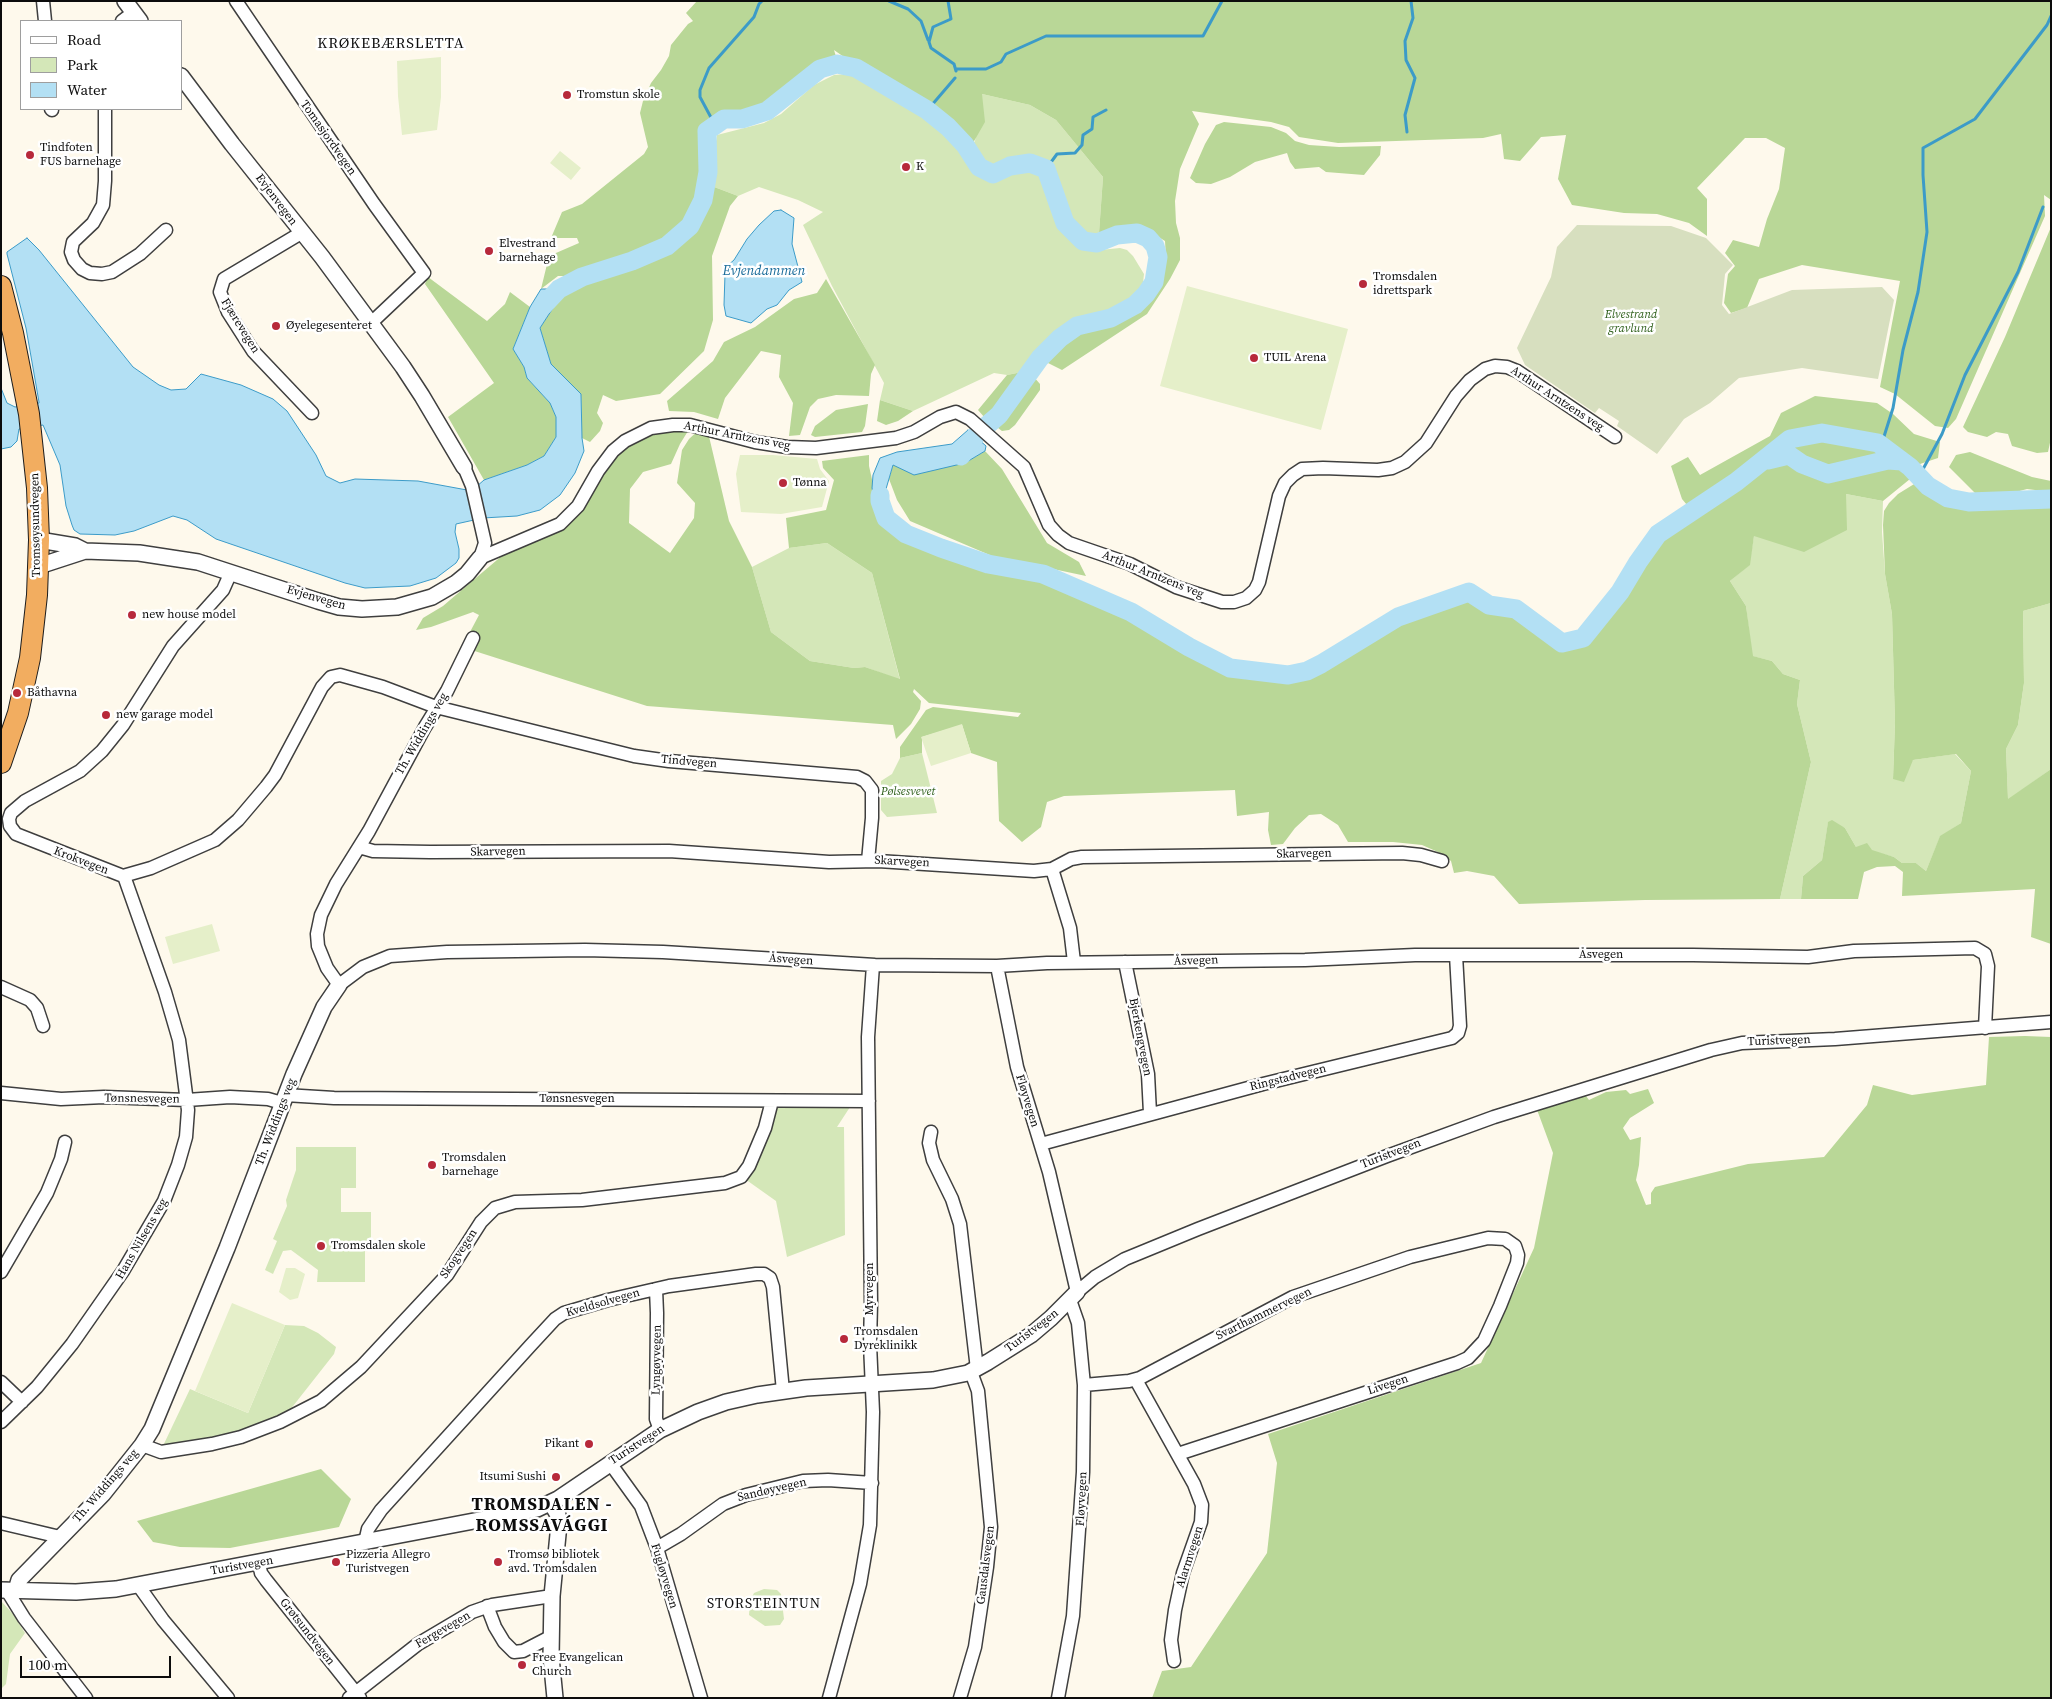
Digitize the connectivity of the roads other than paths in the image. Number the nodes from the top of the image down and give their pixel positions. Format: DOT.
graph roads {
  1 [pos="43,1"];
  2 [pos="236,1"];
  3 [pos="44,20"];
  4 [pos="182,77"];
  5 [pos="105,110"];
  6 [pos="166,230"];
  7 [pos="301,233"];
  8 [pos="1,286"];
  9 [pos="370,324"];
  10 [pos="312,413"];
  11 [pos="1615,438"];
  12 [pos="464,467"];
  13 [pos="39,540"];
  14 [pos="85,551"];
  15 [pos="480,558"];
  16 [pos="39,566"];
  17 [pos="232,572"];
  18 [pos="473,638"];
  19 [pos="436,707"];
  20 [pos="1,763"];
  21 [pos="359,847"];
  22 [pos="868,861"];
  23 [pos="1442,861"];
  24 [pos="1052,869"];
  25 [pos="124,876"];
  26 [pos="1456,955"];
  27 [pos="1074,962"];
  28 [pos="1125,962"];
  29 [pos="873,965"];
  30 [pos="997,966"];
  31 [pos="339,985"];
  32 [pos="1,987"];
  33 [pos="2051,1022"];
  34 [pos="43,1026"];
  35 [pos="1985,1028"];
  36 [pos="1,1093"];
  37 [pos="284,1099"];
  38 [pos="186,1100"];
  39 [pos="772,1101"];
  40 [pos="869,1102"];
  41 [pos="1150,1113"];
  42 [pos="931,1132"];
  43 [pos="65,1142"];
  44 [pos="1041,1144"];
  45 [pos="1507,1240"];
  46 [pos="1,1272"];
  47 [pos="656,1289"];
  48 [pos="1074,1296"];
  49 [pos="974,1370"];
  50 [pos="1136,1380"];
  51 [pos="1,1382"];
  52 [pos="872,1382"];
  53 [pos="1084,1384"];
  54 [pos="783,1391"];
  55 [pos="22,1402"];
  56 [pos="1,1422"];
  57 [pos="660,1430"];
  58 [pos="142,1445"];
  59 [pos="1178,1454"];
  60 [pos="610,1463"];
  61 [pos="872,1483"];
  62 [pos="551,1503"];
  63 [pos="1,1523"];
  64 [pos="60,1537"];
  65 [pos="365,1542"];
  66 [pos="657,1548"];
  67 [pos="259,1563"];
  68 [pos="138,1584"];
  69 [pos="8,1590"];
  70 [pos="552,1596"];
  71 [pos="487,1606"];
  72 [pos="552,1636"];
  73 [pos="1174,1661"];
  74 [pos="355,1696"];
  75 [pos="86,1698"];
  76 [pos="228,1698"];
  77 [pos="555,1698"];
  78 [pos="701,1698"];
  79 [pos="828,1698"];
  80 [pos="960,1698"];
  81 [pos="1058,1698"];
  1 -- 3 [label="street"];
  2 -- 9 [label="street, Tomasjordvegen"];
  4 -- 7 [label="street, Evjenvegen"];
  5 -- 6 [label="street"];
  7 -- 9 [label="street, Evjenvegen"];
  7 -- 10 [label="street, Fjærevegen"];
  8 -- 13 [label="highway, Tromsøysundvegen"];
  9 -- 12 [label="street, Evjenvegen"];
  11 -- 15 [label="street, Arthur Arntzens veg"];
  12 -- 15 [label="street, Evjenvegen"];
  13 -- 14 [label="street, Evjenvegen"];
  13 -- 16 [label="highway, Tromsøysundvegen"];
  14 -- 16 [label="street, Evjenvegen"];
  14 -- 17 [label="street, Evjenvegen"];
  15 -- 17 [label="street, Evjenvegen"];
  16 -- 20 [label="highway, Tromsøysundvegen"];
  17 -- 25 [label="street, Krokvegen"];
  18 -- 19 [label="street, Th. Widdings veg"];
  19 -- 21 [label="street, Th. Widdings veg"];
  19 -- 22 [label="street, Tindvegen"];
  19 -- 25 [label="street, Krokvegen"];
  21 -- 22 [label="street, Skarvegen"];
  21 -- 31 [label="street, Th. Widdings veg"];
  22 -- 24 [label="street, Skarvegen"];
  23 -- 24 [label="street, Skarvegen"];
  24 -- 27 [label="street"];
  25 -- 38 [label="street, Hans Nilsens veg"];
  26 -- 28 [label="street, Åsvegen"];
  26 -- 35 [label="street, Åsvegen"];
  26 -- 41 [label="street, Ringstadvegen"];
  27 -- 28 [label="street, Åsvegen"];
  27 -- 30 [label="street, Åsvegen"];
  28 -- 41 [label="street, Bjerkengvegen"];
  29 -- 30 [label="street, Åsvegen"];
  29 -- 31 [label="street, Åsvegen"];
  29 -- 40 [label="street, Myrvegen"];
  30 -- 44 [label="street, Fløyvegen"];
  31 -- 37 [label="street, Th. Widdings veg"];
  32 -- 34 [label="street"];
  33 -- 35 [label="street, Turistvegen"];
  35 -- 48 [label="street, Turistvegen"];
  36 -- 38 [label="street, Tønsnesvegen"];
  37 -- 38 [label="street, Tønsnesvegen"];
  37 -- 39 [label="street, Tønsnesvegen"];
  37 -- 58 [label="street, Th. Widdings veg"];
  38 -- 55 [label="street, Hans Nilsens veg"];
  39 -- 40 [label="street, Tønsnesvegen"];
  39 -- 58 [label="street, Skogvegen"];
  40 -- 52 [label="street, Myrvegen"];
  41 -- 44 [label="street, Ringstadvegen"];
  42 -- 49 [label="street, Gausdalsvegen"];
  43 -- 46 [label="street"];
  44 -- 48 [label="street, Fløyvegen"];
  45 -- 50 [label="street, Svarthammervegen"];
  45 -- 59 [label="street, Livegen"];
  47 -- 54 [label="street, Kveldsolvegen"];
  47 -- 57 [label="street, Lyngøyvegen"];
  47 -- 65 [label="street, Kveldsolvegen"];
  48 -- 49 [label="street, Turistvegen"];
  48 -- 53 [label="street, Fløyvegen"];
  49 -- 52 [label="street, Turistvegen"];
  49 -- 80 [label="street, Gausdalsvegen"];
  50 -- 53 [label="street, Svarthammervegen"];
  50 -- 59 [label="street, Alarmvegen"];
  51 -- 55 [label="street"];
  52 -- 54 [label="street, Turistvegen"];
  52 -- 61 [label="street, Myrvegen"];
  53 -- 81 [label="street, Fløyvegen"];
  54 -- 57 [label="street, Turistvegen"];
  55 -- 56 [label="street, Hans Nilsens veg"];
  57 -- 60 [label="street, Turistvegen"];
  58 -- 64 [label="street, Th. Widdings veg"];
  59 -- 73 [label="street, Alarmvegen"];
  60 -- 62 [label="street, Turistvegen"];
  60 -- 66 [label="street, Fugløyvegen"];
  61 -- 66 [label="street, Sandøyvegen"];
  61 -- 79 [label="street, Myrvegen"];
  62 -- 65 [label="street, Turistvegen"];
  62 -- 70 [label="street"];
  63 -- 64 [label="street"];
  64 -- 69 [label="street, Th. Widdings veg"];
  65 -- 67 [label="street, Turistvegen"];
  66 -- 78 [label="street, Fugløyvegen"];
  67 -- 68 [label="street, Turistvegen"];
  67 -- 74 [label="street, Grøtsundvegen"];
  68 -- 69 [label="street, Turistvegen"];
  68 -- 76 [label="street"];
  69 -- 75 [label="street"];
  70 -- 71 [label="street, Fergevegen"];
  70 -- 72 [label="street"];
  71 -- 72 [label="street"];
  71 -- 74 [label="street, Fergevegen"];
  72 -- 77 [label="street"];
}
